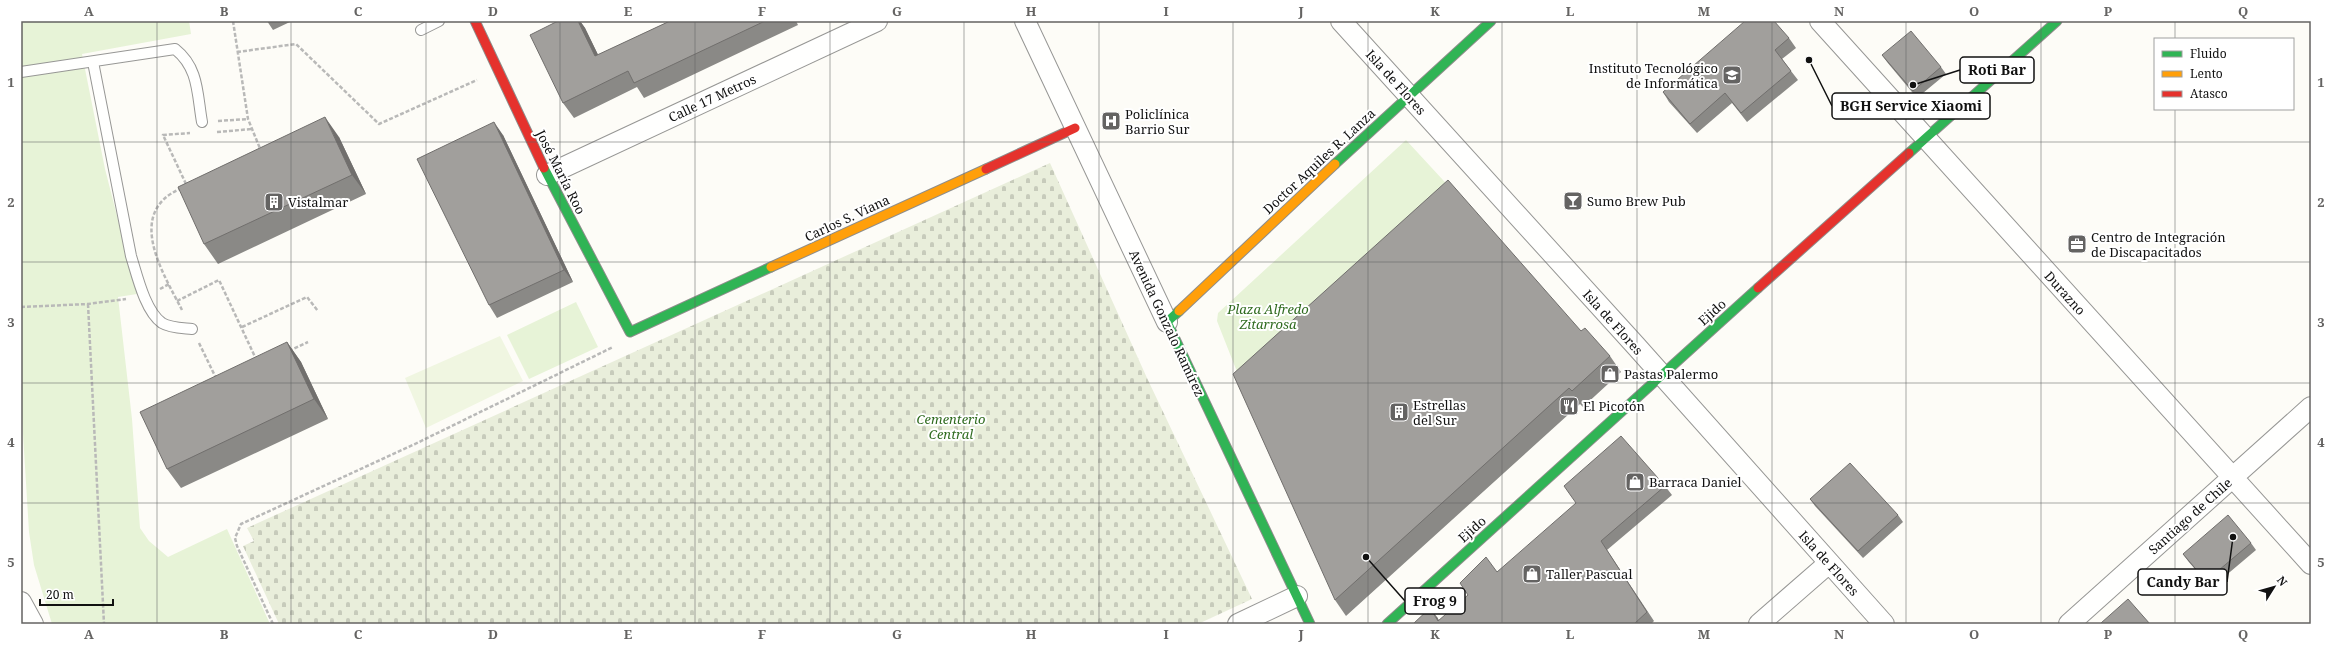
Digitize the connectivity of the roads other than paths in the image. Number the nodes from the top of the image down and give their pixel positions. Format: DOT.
graph roads {
  1 [pos="439,21"];
  2 [pos="475,21"];
  3 [pos="877,21"];
  4 [pos="1025,21"];
  5 [pos="1341,21"];
  6 [pos="1491,21"];
  7 [pos="1820,21"];
  8 [pos="2057,21"];
  9 [pos="844,28"];
  10 [pos="421,30"];
  11 [pos="93,62"];
  12 [pos="21,72"];
  13 [pos="1408,95"];
  14 [pos="202,122"];
  15 [pos="1075,128"];
  16 [pos="1926,139"];
  17 [pos="547,175"];
  18 [pos="1167,322"];
  19 [pos="192,329"];
  20 [pos="630,332"];
  21 [pos="1661,374"];
  22 [pos="2311,407"];
  23 [pos="2233,477"];
  24 [pos="1828,563"];
  25 [pos="2311,564"];
  26 [pos="1297,596"];
  27 [pos="21,602"];
  28 [pos="33,624"];
  29 [pos="1238,624"];
  30 [pos="1310,624"];
  31 [pos="1386,624"];
  32 [pos="1759,624"];
  33 [pos="1884,624"];
  34 [pos="2069,624"];
  1 -- 10 [label="lane"];
  2 -- 17 [label="street, José María Roo"];
  3 -- 9 [label="street, Calle 17 Metros"];
  4 -- 15 [label="street, Avenida Gonzalo Ramírez"];
  5 -- 13 [label="street, Isla de Flores"];
  6 -- 13 [label="street, Doctor Aquiles R. Lanza"];
  7 -- 16 [label="street, Durazno"];
  8 -- 16 [label="street, Ejido"];
  9 -- 17 [label="street, Calle 17 Metros"];
  11 -- 12 [label="lane"];
  11 -- 14 [label="lane"];
  11 -- 19 [label="lane"];
  13 -- 18 [label="street, Doctor Aquiles R. Lanza"];
  13 -- 21 [label="street, Isla de Flores"];
  15 -- 18 [label="street, Avenida Gonzalo Ramírez"];
  15 -- 20 [label="street, Carlos S. Viana"];
  16 -- 21 [label="street, Ejido"];
  16 -- 23 [label="street, Durazno"];
  17 -- 20 [label="street, José María Roo"];
  18 -- 26 [label="street, Avenida Gonzalo Ramírez"];
  21 -- 24 [label="street, Isla de Flores"];
  21 -- 31 [label="street, Ejido"];
  22 -- 23 [label="street, Santiago de Chile"];
  23 -- 25 [label="street, Durazno"];
  23 -- 34 [label="street, Santiago de Chile"];
  24 -- 32 [label="street"];
  24 -- 33 [label="street, Isla de Flores"];
  26 -- 29 [label="street"];
  26 -- 30 [label="street, Avenida Gonzalo Ramírez"];
  27 -- 28 [label="street"];
}
